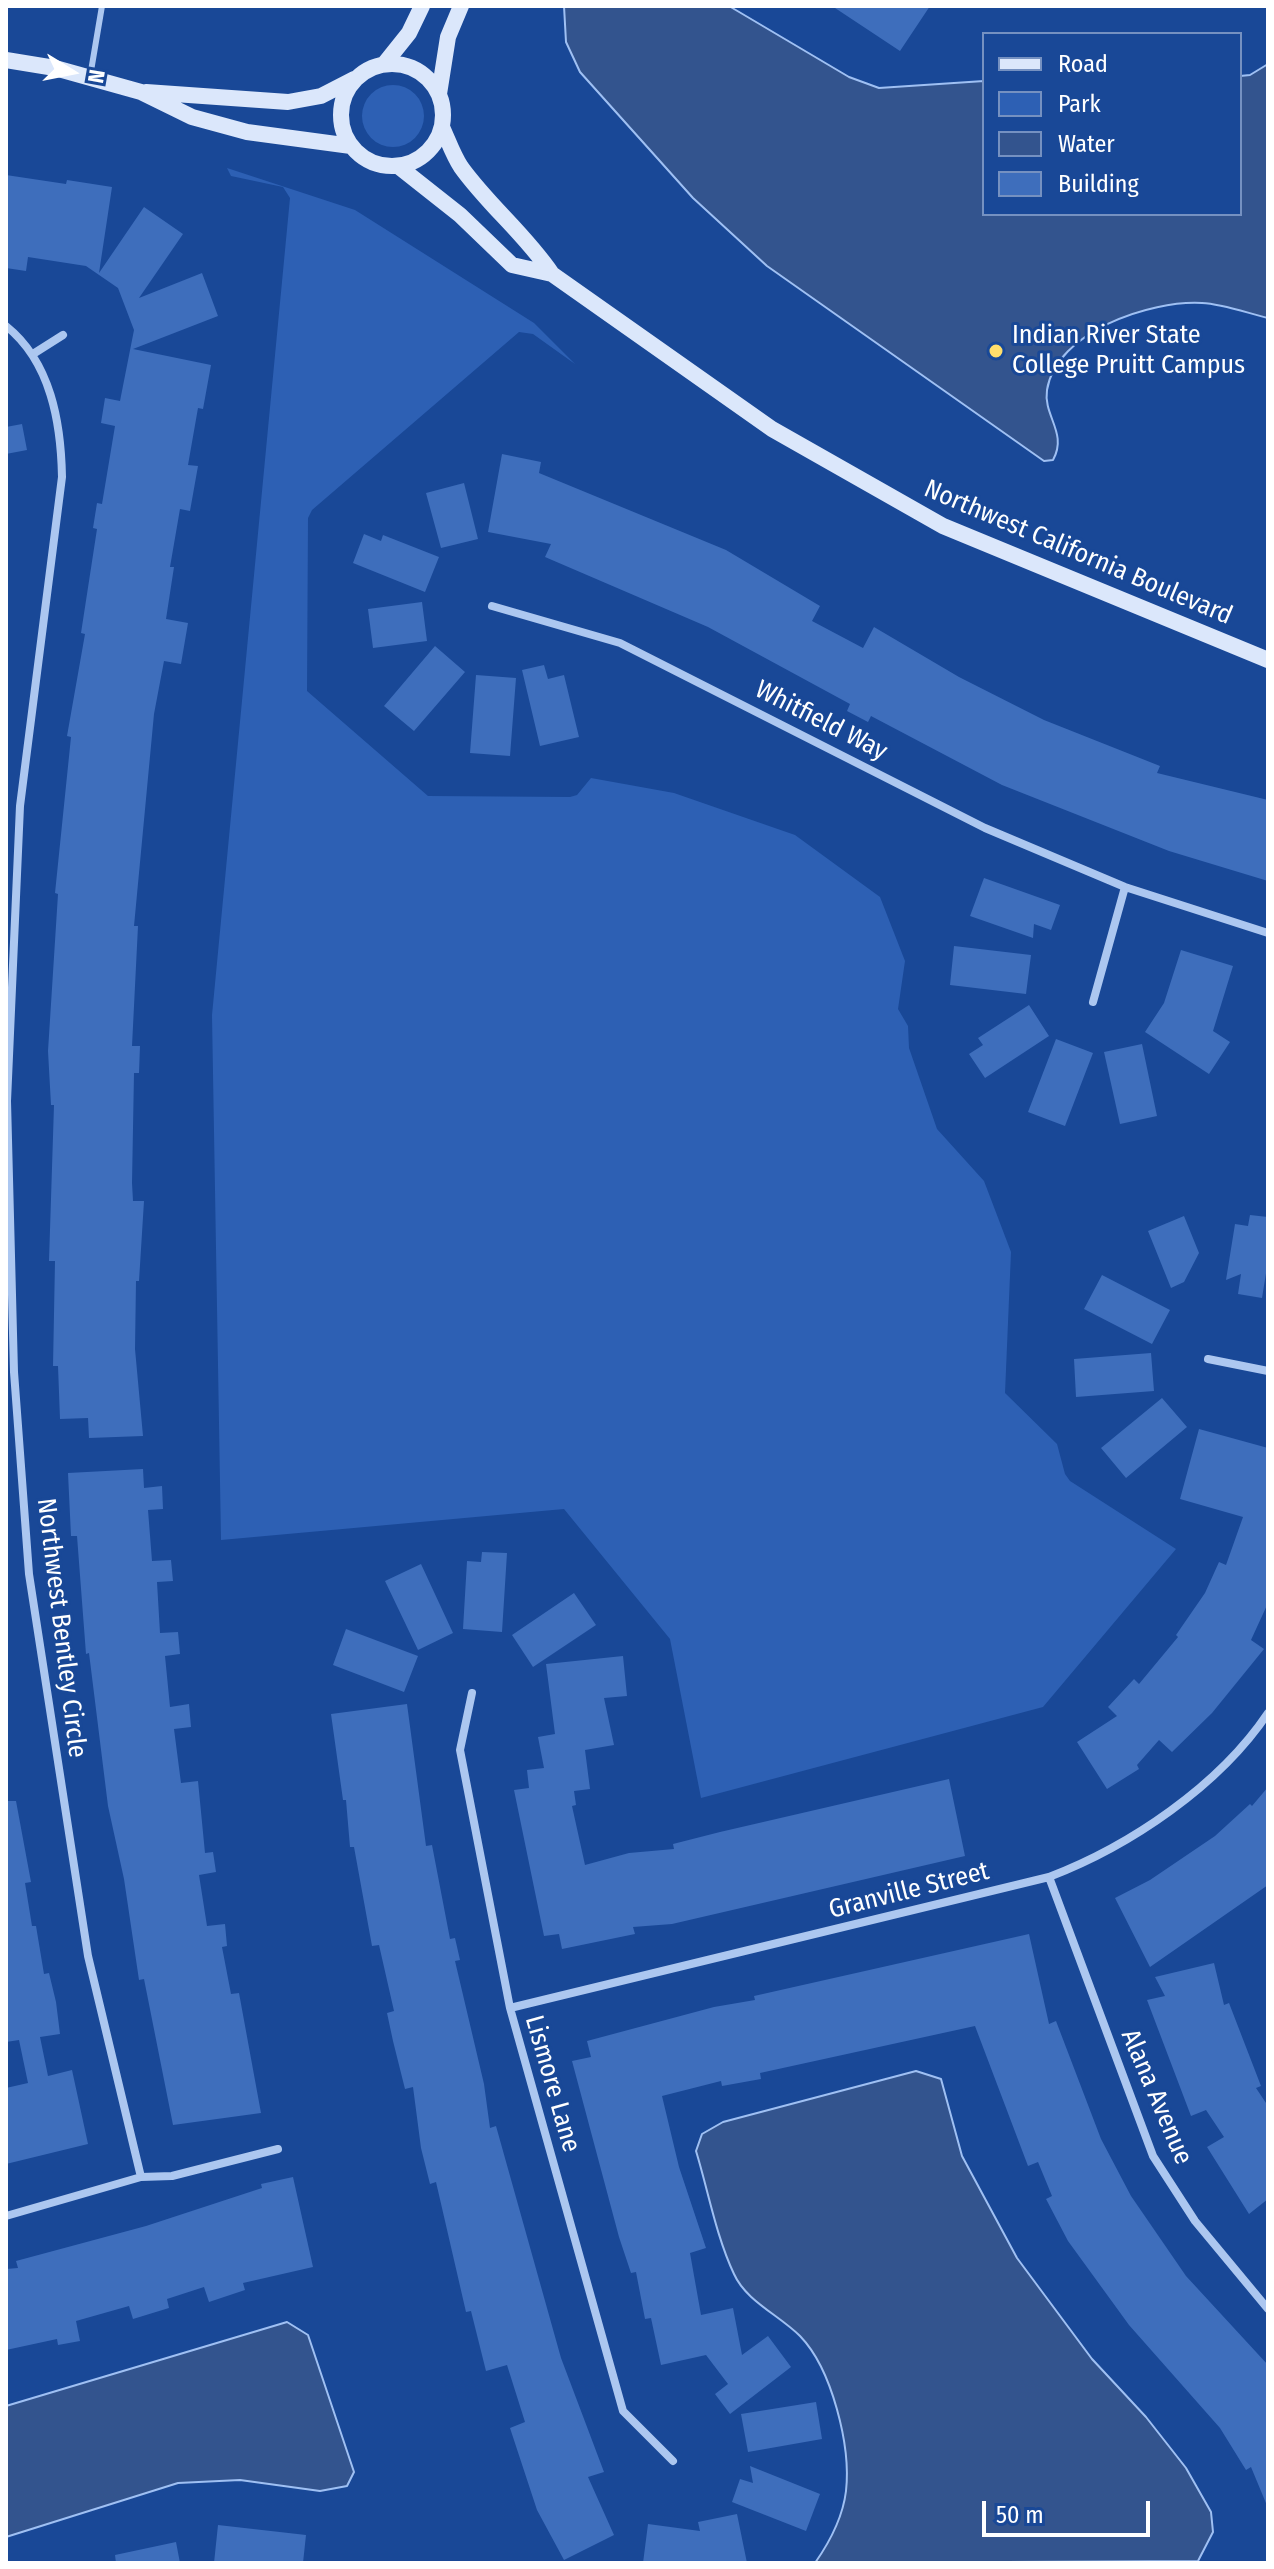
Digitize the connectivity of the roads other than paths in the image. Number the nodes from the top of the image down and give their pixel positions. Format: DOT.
graph roads {
  1 [pos="102,6"];
  2 [pos="422,6"];
  3 [pos="461,6"];
  4 [pos="6,60"];
  5 [pos="385,63"];
  6 [pos="90,78"];
  7 [pos="356,78"];
  8 [pos="141,92"];
  9 [pos="439,94"];
  10 [pos="442,127"];
  11 [pos="351,146"];
  12 [pos="398,166"];
  13 [pos="552,274"];
  14 [pos="6,326"];
  15 [pos="63,335"];
  16 [pos="33,354"];
  17 [pos="492,606"];
  18 [pos="1268,660"];
  19 [pos="1125,887"];
  20 [pos="1268,933"];
  21 [pos="1093,1002"];
  22 [pos="1208,1359"];
  23 [pos="1268,1371"];
  24 [pos="10,1372"];
  25 [pos="472,1693"];
  26 [pos="1268,1713"];
  27 [pos="1049,1877"];
  28 [pos="510,2008"];
  29 [pos="278,2149"];
  30 [pos="141,2177"];
  31 [pos="6,2216"];
  32 [pos="1268,2309"];
  33 [pos="673,2461"];
  1 -- 6 [label="lane"];
  2 -- 5 [label="street"];
  3 -- 9 [label="street"];
  4 -- 6 [label="street"];
  5 -- 7 [label="street"];
  5 -- 9 [label="street"];
  6 -- 8 [label="street"];
  7 -- 8 [label="street"];
  7 -- 11 [label="street"];
  8 -- 11 [label="street"];
  9 -- 10 [label="street"];
  10 -- 12 [label="street"];
  10 -- 13 [label="street, Northwest California Boulevard"];
  11 -- 12 [label="street"];
  12 -- 13 [label="street, Northwest California Boulevard"];
  13 -- 18 [label="street, Northwest California Boulevard"];
  14 -- 16 [label="street, Northwest Bentley Circle"];
  15 -- 16 [label="street"];
  16 -- 24 [label="street, Northwest Bentley Circle"];
  17 -- 19 [label="street, Whitfield Way"];
  19 -- 20 [label="street, Whitfield Way"];
  19 -- 21 [label="street"];
  22 -- 23 [label="street"];
  24 -- 30 [label="street, Northwest Bentley Circle"];
  25 -- 28 [label="street, Lismore Lane"];
  26 -- 27 [label="street, Granville Street"];
  27 -- 28 [label="street, Granville Street"];
  27 -- 32 [label="street, Alana Avenue"];
  28 -- 33 [label="street, Lismore Lane"];
  29 -- 30 [label="street"];
  30 -- 31 [label="street"];
}
